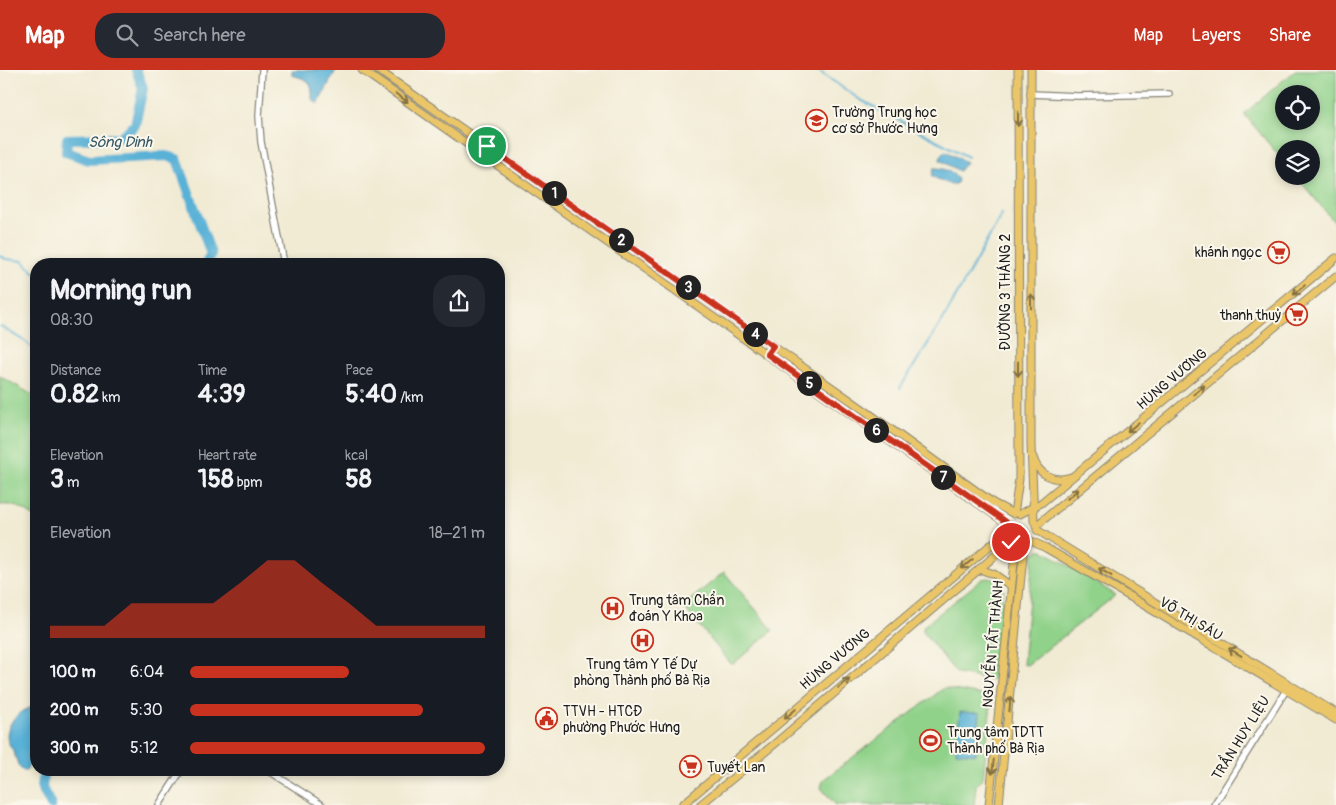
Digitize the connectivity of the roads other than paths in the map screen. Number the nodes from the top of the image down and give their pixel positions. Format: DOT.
graph roads {
  1 [pos="262,70"];
  2 [pos="362,70"];
  3 [pos="378,70"];
  4 [pos="1018,70"];
  5 [pos="1031,70"];
  6 [pos="1030,94"];
  7 [pos="1169,94"];
  8 [pos="563,200"];
  9 [pos="557,206"];
  10 [pos="283,258"];
  11 [pos="1336,258"];
  12 [pos="1336,276"];
  13 [pos="1263,319"];
  14 [pos="1272,330"];
  15 [pos="773,346"];
  16 [pos="767,354"];
  17 [pos="1031,445"];
  18 [pos="1074,477"];
  19 [pos="1033,507"];
  20 [pos="1017,514"];
  21 [pos="1006,522"];
  22 [pos="1036,525"];
  23 [pos="1005,533"];
  24 [pos="1020,543"];
  25 [pos="979,569"];
  26 [pos="1011,586"];
  27 [pos="1287,688"];
  28 [pos="1336,714"];
  29 [pos="1336,720"];
  30 [pos="178,776"];
  31 [pos="277,776"];
  32 [pos="159,805"];
  33 [pos="322,805"];
  34 [pos="682,805"];
  35 [pos="700,805"];
  36 [pos="989,805"];
  37 [pos="1000,805"];
  38 [pos="1214,805"];
  1 -- 10 [label="street"];
  2 -- 9 [label="main road, one-way"];
  3 -- 8 [label="main road"];
  4 -- 20 [label="main road, ĐƯỜNG 3 THÁNG 2, one-way"];
  5 -- 6 [label="main road, ĐƯỜNG 3 THÁNG 2"];
  6 -- 7 [label="street"];
  17 -- 6 [label="main road, ĐƯỜNG 3 THÁNG 2, one-way"];
  8 -- 9 [label="main road"];
  8 -- 15 [label="main road"];
  9 -- 16 [label="main road"];
  11 -- 13 [label="main road, HÙNG VƯƠNG, one-way"];
  12 -- 14 [label="main road, HÙNG VƯƠNG"];
  13 -- 14 [label="main road"];
  13 -- 18 [label="main road, HÙNG VƯƠNG, one-way"];
  22 -- 14 [label="main road, HÙNG VƯƠNG, one-way"];
  15 -- 16 [label="main road"];
  15 -- 20 [label="main road"];
  16 -- 21 [label="main road"];
  17 -- 18 [label="main road"];
  17 -- 19 [label="main road, ĐƯỜNG 3 THÁNG 2"];
  18 -- 19 [label="main road, HÙNG VƯƠNG"];
  19 -- 20 [label="main road, HÙNG VƯƠNG"];
  19 -- 22 [label="main road, ĐƯỜNG 3 THÁNG 2"];
  20 -- 21 [label="main road"];
  20 -- 22 [label="main road"];
  21 -- 23 [label="main road"];
  22 -- 24 [label="main road"];
  27 -- 22 [label="main road, VÕ THỊ SÁU, one-way"];
  23 -- 24 [label="main road"];
  23 -- 34 [label="main road, HÙNG VƯƠNG, one-way"];
  24 -- 25 [label="main road, HÙNG VƯƠNG"];
  24 -- 26 [label="main road, NGUYỄN TẤT THÀNH"];
  24 -- 27 [label="main road, VÕ THỊ SÁU"];
  37 -- 24 [label="main road, NGUYỄN TẤT THÀNH, one-way"];
  25 -- 26 [label="main road"];
  35 -- 25 [label="main road, HÙNG VƯƠNG, one-way"];
  26 -- 36 [label="main road, NGUYỄN TẤT THÀNH, one-way"];
  27 -- 28 [label="main road, VÕ THỊ SÁU"];
  27 -- 29 [label="main road, VÕ THỊ SÁU"];
  27 -- 38 [label="street, TRẦN HUY LIỆU"];
  30 -- 32 [label="street"];
  31 -- 33 [label="street"];
}
